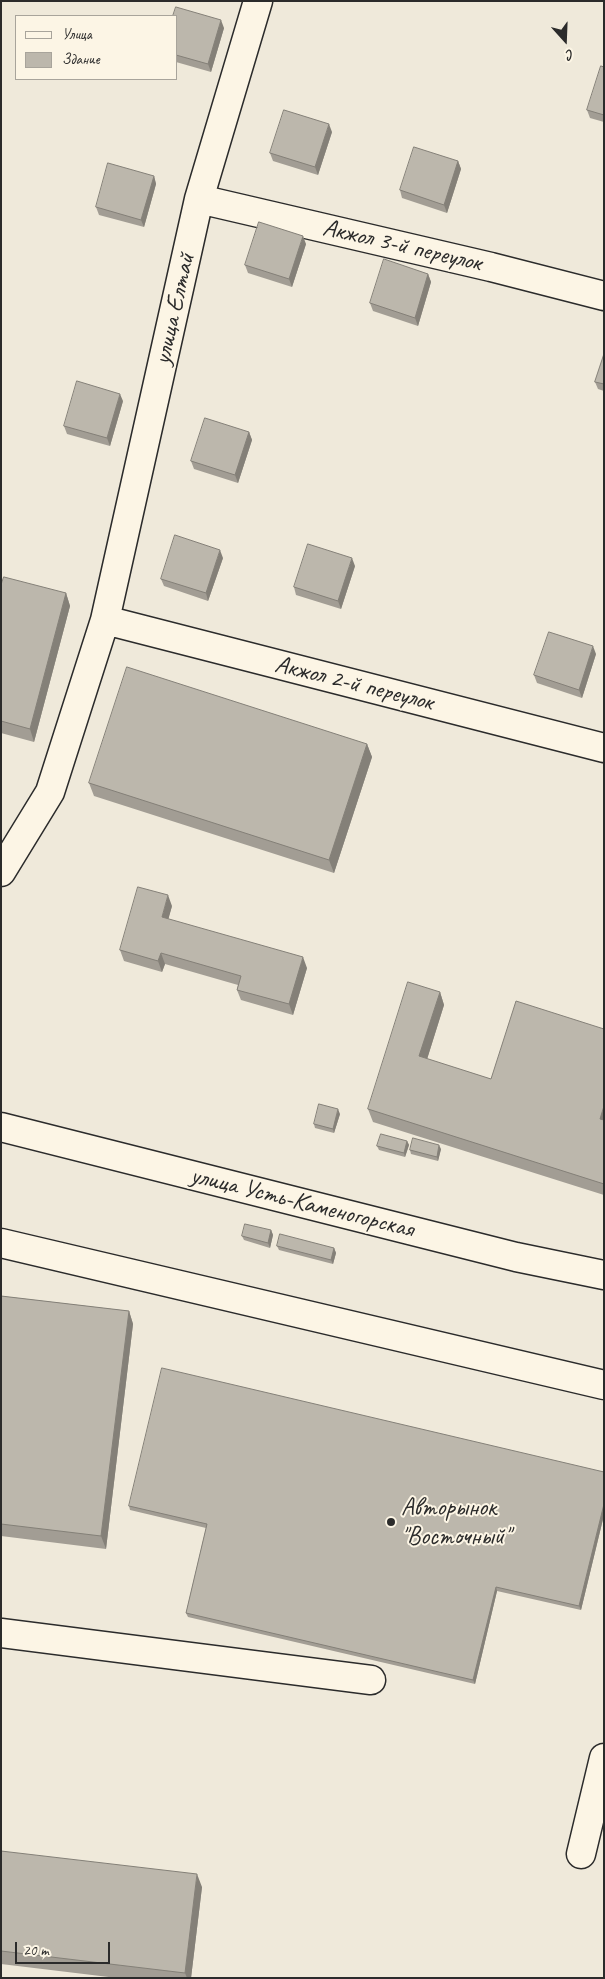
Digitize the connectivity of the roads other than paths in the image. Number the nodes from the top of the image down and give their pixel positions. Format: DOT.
graph roads {
  1 [pos="258,1"];
  2 [pos="199,199"];
  3 [pos="604,296"];
  4 [pos="105,620"];
  5 [pos="604,748"];
  6 [pos="1,872"];
  7 [pos="1,1127"];
  8 [pos="1,1243"];
  9 [pos="604,1275"];
  10 [pos="604,1385"];
  11 [pos="1,1633"];
  12 [pos="371,1680"];
  13 [pos="604,1758"];
  14 [pos="582,1854"];
  1 -- 2 [label="street, улица Елтай"];
  2 -- 3 [label="street, Акжол 3-й переулок"];
  2 -- 4 [label="street, улица Елтай"];
  4 -- 5 [label="street, Акжол 2-й переулок"];
  4 -- 6 [label="street, улица Елтай"];
  7 -- 9 [label="street, улица Усть-Каменогорская"];
  8 -- 10 [label="street"];
  11 -- 12 [label="street"];
  13 -- 14 [label="street"];
}
